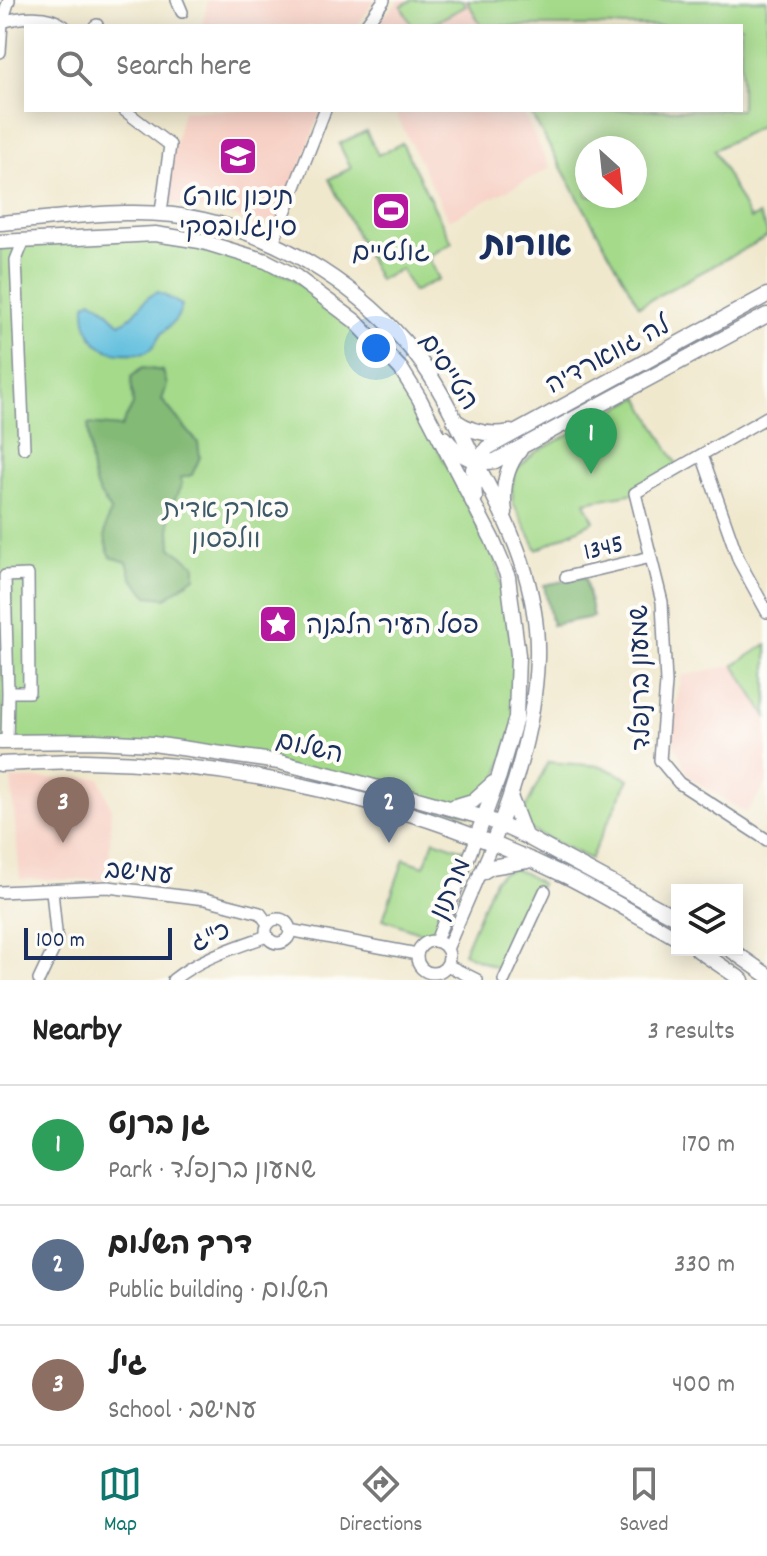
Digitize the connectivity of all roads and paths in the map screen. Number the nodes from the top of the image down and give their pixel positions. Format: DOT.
graph roads {
  1 [pos="9,0"];
  2 [pos="177,0"];
  3 [pos="384,0"];
  4 [pos="182,12"];
  5 [pos="2,22"];
  6 [pos="62,24"];
  7 [pos="366,24"];
  8 [pos="0,52"];
  9 [pos="127,112"];
  10 [pos="324,112"];
  11 [pos="161,212"];
  12 [pos="0,223"];
  13 [pos="24,240"];
  14 [pos="2,242"];
  15 [pos="273,243"];
  16 [pos="16,260"];
  17 [pos="767,295"];
  18 [pos="767,315"];
  19 [pos="426,412"];
  20 [pos="767,417"];
  21 [pos="454,420"];
  22 [pos="517,430"];
  23 [pos="524,447"];
  24 [pos="24,448"];
  25 [pos="702,455"];
  26 [pos="475,461"];
  27 [pos="477,510"];
  28 [pos="506,522"];
  29 [pos="651,557"];
  30 [pos="566,577"];
  31 [pos="767,612"];
  32 [pos="8,692"];
  33 [pos="4,742"];
  34 [pos="0,764"];
  35 [pos="499,776"];
  36 [pos="511,799"];
  37 [pos="453,807"];
  38 [pos="485,818"];
  39 [pos="500,824"];
  40 [pos="525,836"];
  41 [pos="476,839"];
  42 [pos="767,840"];
  43 [pos="492,845"];
  44 [pos="530,860"];
  45 [pos="481,873"];
  46 [pos="52,891"];
  47 [pos="545,891"];
  48 [pos="0,892"];
  49 [pos="671,915"];
  50 [pos="268,930"];
  51 [pos="289,930"];
  52 [pos="671,935"];
  53 [pos="436,941"];
  54 [pos="447,949"];
  55 [pos="417,954"];
  56 [pos="707,956"];
  57 [pos="740,956"];
  58 [pos="447,965"];
  59 [pos="767,975"];
  60 [pos="39,980"];
  61 [pos="173,980"];
  62 [pos="477,980"];
  63 [pos="504,980"];
  64 [pos="742,980"];
  1 -- 5 [label="street"];
  2 -- 4 [label="street"];
  3 -- 7 [label="street"];
  5 -- 6 [label="street"];
  5 -- 8 [label="street"];
  9 -- 11 [label="street"];
  10 -- 15 [label="street"];
  11 -- 12 [label="main road, הטייסים"];
  11 -- 15 [label="main road, הטייסים"];
  13 -- 14 [label="main road, הטייסים"];
  13 -- 16 [label="street"];
  13 -- 19 [label="main road, הטייסים"];
  14 -- 16 [label="street"];
  15 -- 21 [label="main road, הטייסים"];
  16 -- 24 [label="street"];
  17 -- 22 [label="main road, לה גווארדיה"];
  18 -- 23 [label="main road, לה גווארדיה"];
  19 -- 26 [label="main road"];
  19 -- 27 [label="main road, הטייסים"];
  20 -- 25 [label="street"];
  21 -- 22 [label="main road"];
  21 -- 26 [label="main road, הטייסים"];
  22 -- 26 [label="main road, לה גווארדיה"];
  23 -- 26 [label="main road, לה גווארדיה"];
  23 -- 28 [label="main road"];
  25 -- 29 [label="street, שמעון ברנפלד"];
  25 -- 31 [label="street"];
  26 -- 27 [label="main road"];
  26 -- 28 [label="main road, הטייסים"];
  27 -- 35 [label="main road, הטייסים"];
  28 -- 36 [label="main road, הטייסים"];
  29 -- 30 [label="street, 1345"];
  29 -- 42 [label="street, שמעון ברנפלד"];
  32 -- 32 [label="street"];
  32 -- 33 [label="street"];
  33 -- 37 [label="main road, השלום"];
  34 -- 41 [label="main road, השלום"];
  35 -- 37 [label="main road"];
  35 -- 38 [label="main road, הטייסים"];
  36 -- 39 [label="main road, הטייסים"];
  36 -- 40 [label="main road"];
  37 -- 38 [label="main road, השלום"];
  38 -- 39 [label="main road, השלום"];
  38 -- 41 [label="main road, הטייסים"];
  39 -- 40 [label="main road, השלום"];
  39 -- 43 [label="main road, הטייסים"];
  40 -- 49 [label="main road, השלום"];
  41 -- 43 [label="main road, השלום"];
  41 -- 53 [label="street, מרתון"];
  43 -- 44 [label="main road, השלום"];
  43 -- 45 [label="street, מרתון"];
  44 -- 45 [label="main road"];
  44 -- 52 [label="main road, השלום"];
  45 -- 54 [label="street, מרתון"];
  46 -- 48 [label="street, עמישב"];
  46 -- 50 [label="street, עמישב"];
  46 -- 60 [label="street"];
  47 -- 63 [label="street"];
  50 -- 51 [label="street"];
  50 -- 51 [label="street"];
  50 -- 61 [label="street, כ\"ג"];
  51 -- 55 [label="street"];
  53 -- 54 [label="street"];
  53 -- 55 [label="street"];
  54 -- 58 [label="street"];
  55 -- 58 [label="street"];
  56 -- 64 [label="main road"];
  57 -- 59 [label="main road"];
  58 -- 62 [label="street"];
}
